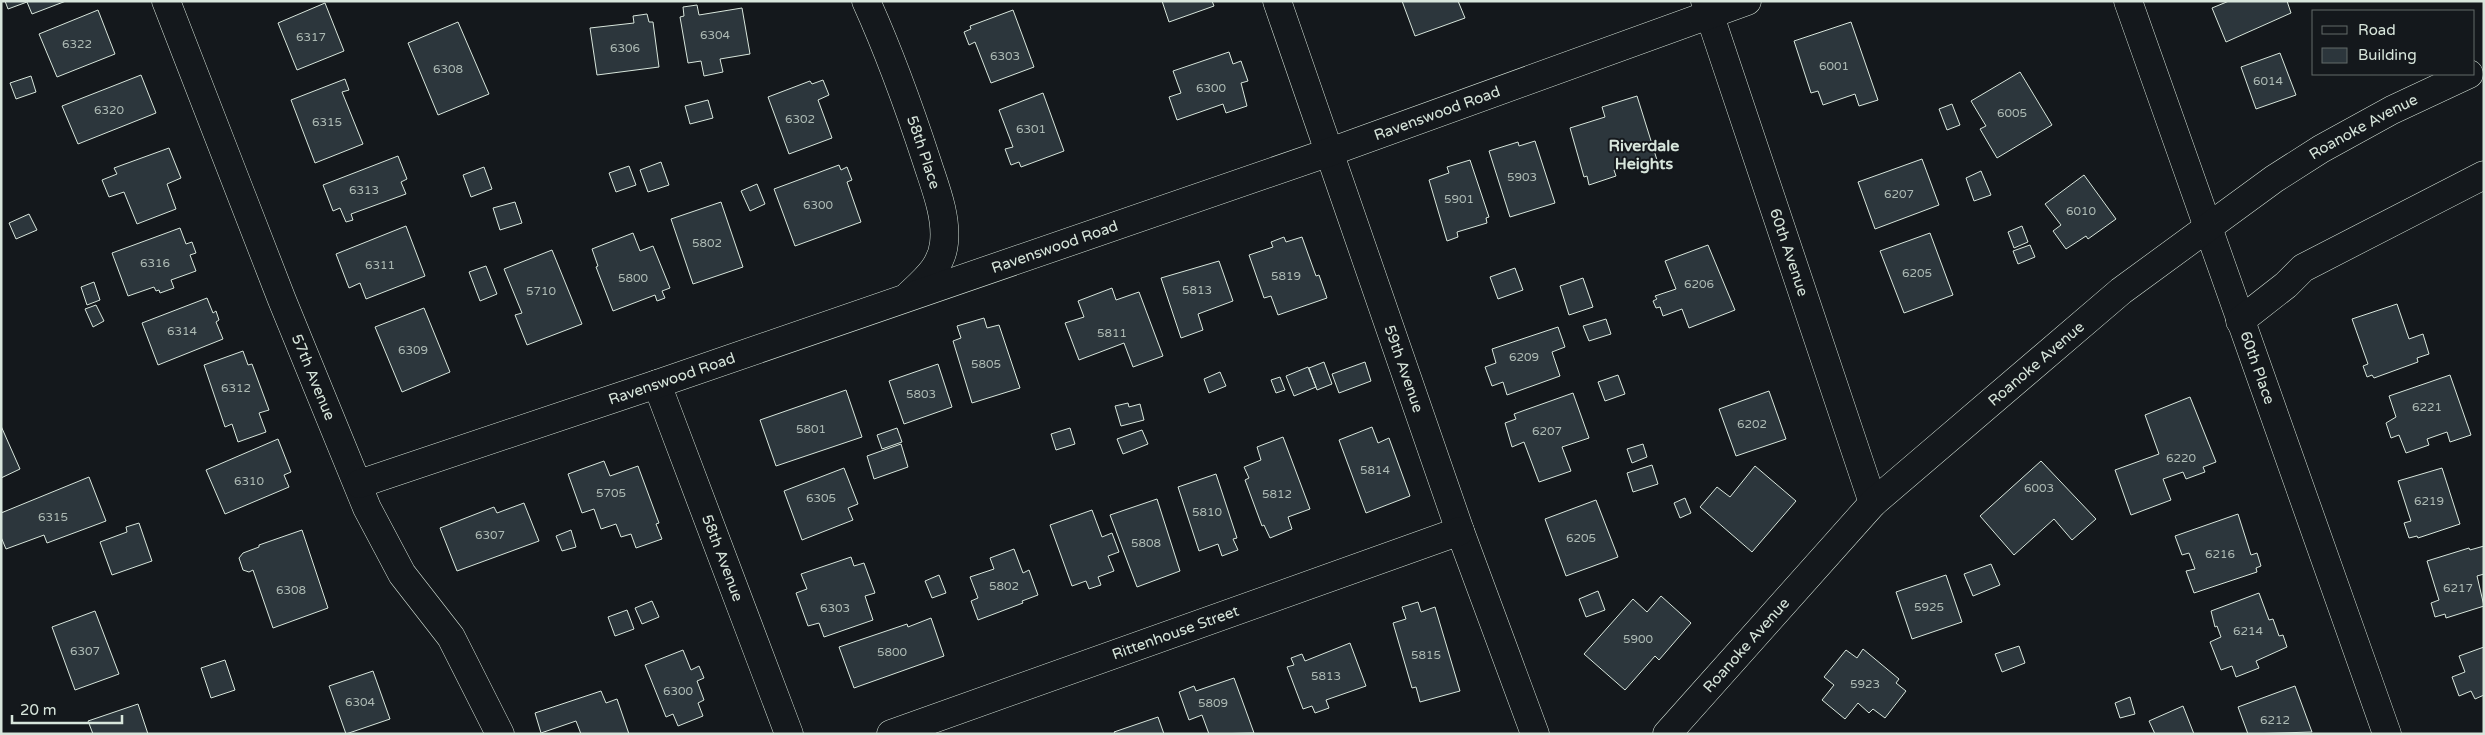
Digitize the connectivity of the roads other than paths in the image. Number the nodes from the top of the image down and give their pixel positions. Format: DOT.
graph roads {
  1 [pos="166,1"];
  2 [pos="866,1"];
  3 [pos="1277,1"];
  4 [pos="1747,1"];
  5 [pos="2128,1"];
  6 [pos="1708,8"];
  7 [pos="2467,75"];
  8 [pos="1330,152"];
  9 [pos="2484,175"];
  10 [pos="2207,228"];
  11 [pos="906,298"];
  12 [pos="2240,321"];
  13 [pos="657,384"];
  14 [pos="359,484"];
  15 [pos="1874,503"];
  16 [pos="1460,531"];
  17 [pos="500,734"];
  18 [pos="788,734"];
  19 [pos="891,734"];
  20 [pos="1535,734"];
  21 [pos="1667,734"];
  22 [pos="2388,734"];
  1 -- 14 [label="street, 57th Avenue"];
  2 -- 11 [label="street, 58th Place"];
  3 -- 8 [label="street, 59th Avenue"];
  4 -- 6 [label="street, Ravenswood Road"];
  5 -- 10 [label="street, 60th Place"];
  6 -- 8 [label="street, Ravenswood Road"];
  6 -- 15 [label="street, 60th Avenue"];
  7 -- 10 [label="street, Roanoke Avenue"];
  8 -- 11 [label="street, Ravenswood Road"];
  8 -- 16 [label="street, 59th Avenue"];
  9 -- 12 [label="street"];
  10 -- 12 [label="street, 60th Place"];
  10 -- 15 [label="street, Roanoke Avenue"];
  11 -- 13 [label="street, Ravenswood Road"];
  12 -- 22 [label="street, 60th Place"];
  13 -- 14 [label="street, Ravenswood Road"];
  13 -- 18 [label="street, 58th Avenue"];
  14 -- 17 [label="street, 57th Avenue"];
  15 -- 21 [label="street, Roanoke Avenue"];
  16 -- 19 [label="street, Rittenhouse Street"];
  16 -- 20 [label="street, 59th Avenue"];
}
